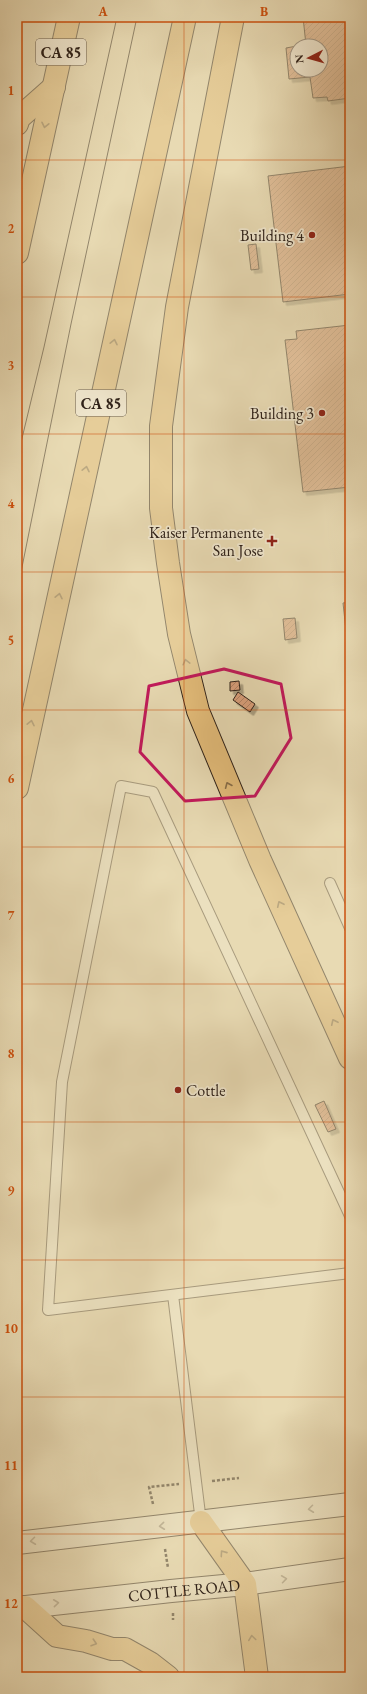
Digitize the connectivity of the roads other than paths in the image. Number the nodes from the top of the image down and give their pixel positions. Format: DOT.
graph roads {
  1 [pos="69,17"];
  2 [pos="185,17"];
  3 [pos="233,17"];
  4 [pos="54,87"];
  5 [pos="17,124"];
  6 [pos="17,253"];
  7 [pos="17,788"];
  8 [pos="330,883"];
  9 [pos="350,928"];
  10 [pos="350,1058"];
  11 [pos="350,1216"];
  12 [pos="350,1274"];
  13 [pos="173,1295"];
  14 [pos="350,1504"];
  15 [pos="201,1522"];
  16 [pos="17,1543"];
  17 [pos="350,1569"];
  18 [pos="245,1584"];
  19 [pos="21,1607"];
  20 [pos="168,1677"];
  21 [pos="257,1677"];
  1 -- 4 [label="highway, CA 85"];
  7 -- 2 [label="highway, CA 85, one-way"];
  10 -- 3 [label="highway, one-way"];
  4 -- 5 [label="highway"];
  4 -- 6 [label="highway, CA 85, one-way"];
  8 -- 9 [label="lane"];
  11 -- 13 [label="lane"];
  12 -- 13 [label="lane"];
  13 -- 15 [label="lane"];
  14 -- 15 [label="main road, one-way"];
  15 -- 16 [label="main road, one-way"];
  18 -- 15 [label="highway, one-way"];
  18 -- 17 [label="main road, COTTLE ROAD, one-way"];
  19 -- 18 [label="main road, COTTLE ROAD, one-way"];
  21 -- 18 [label="highway, one-way"];
  19 -- 20 [label="highway, one-way"];
}
